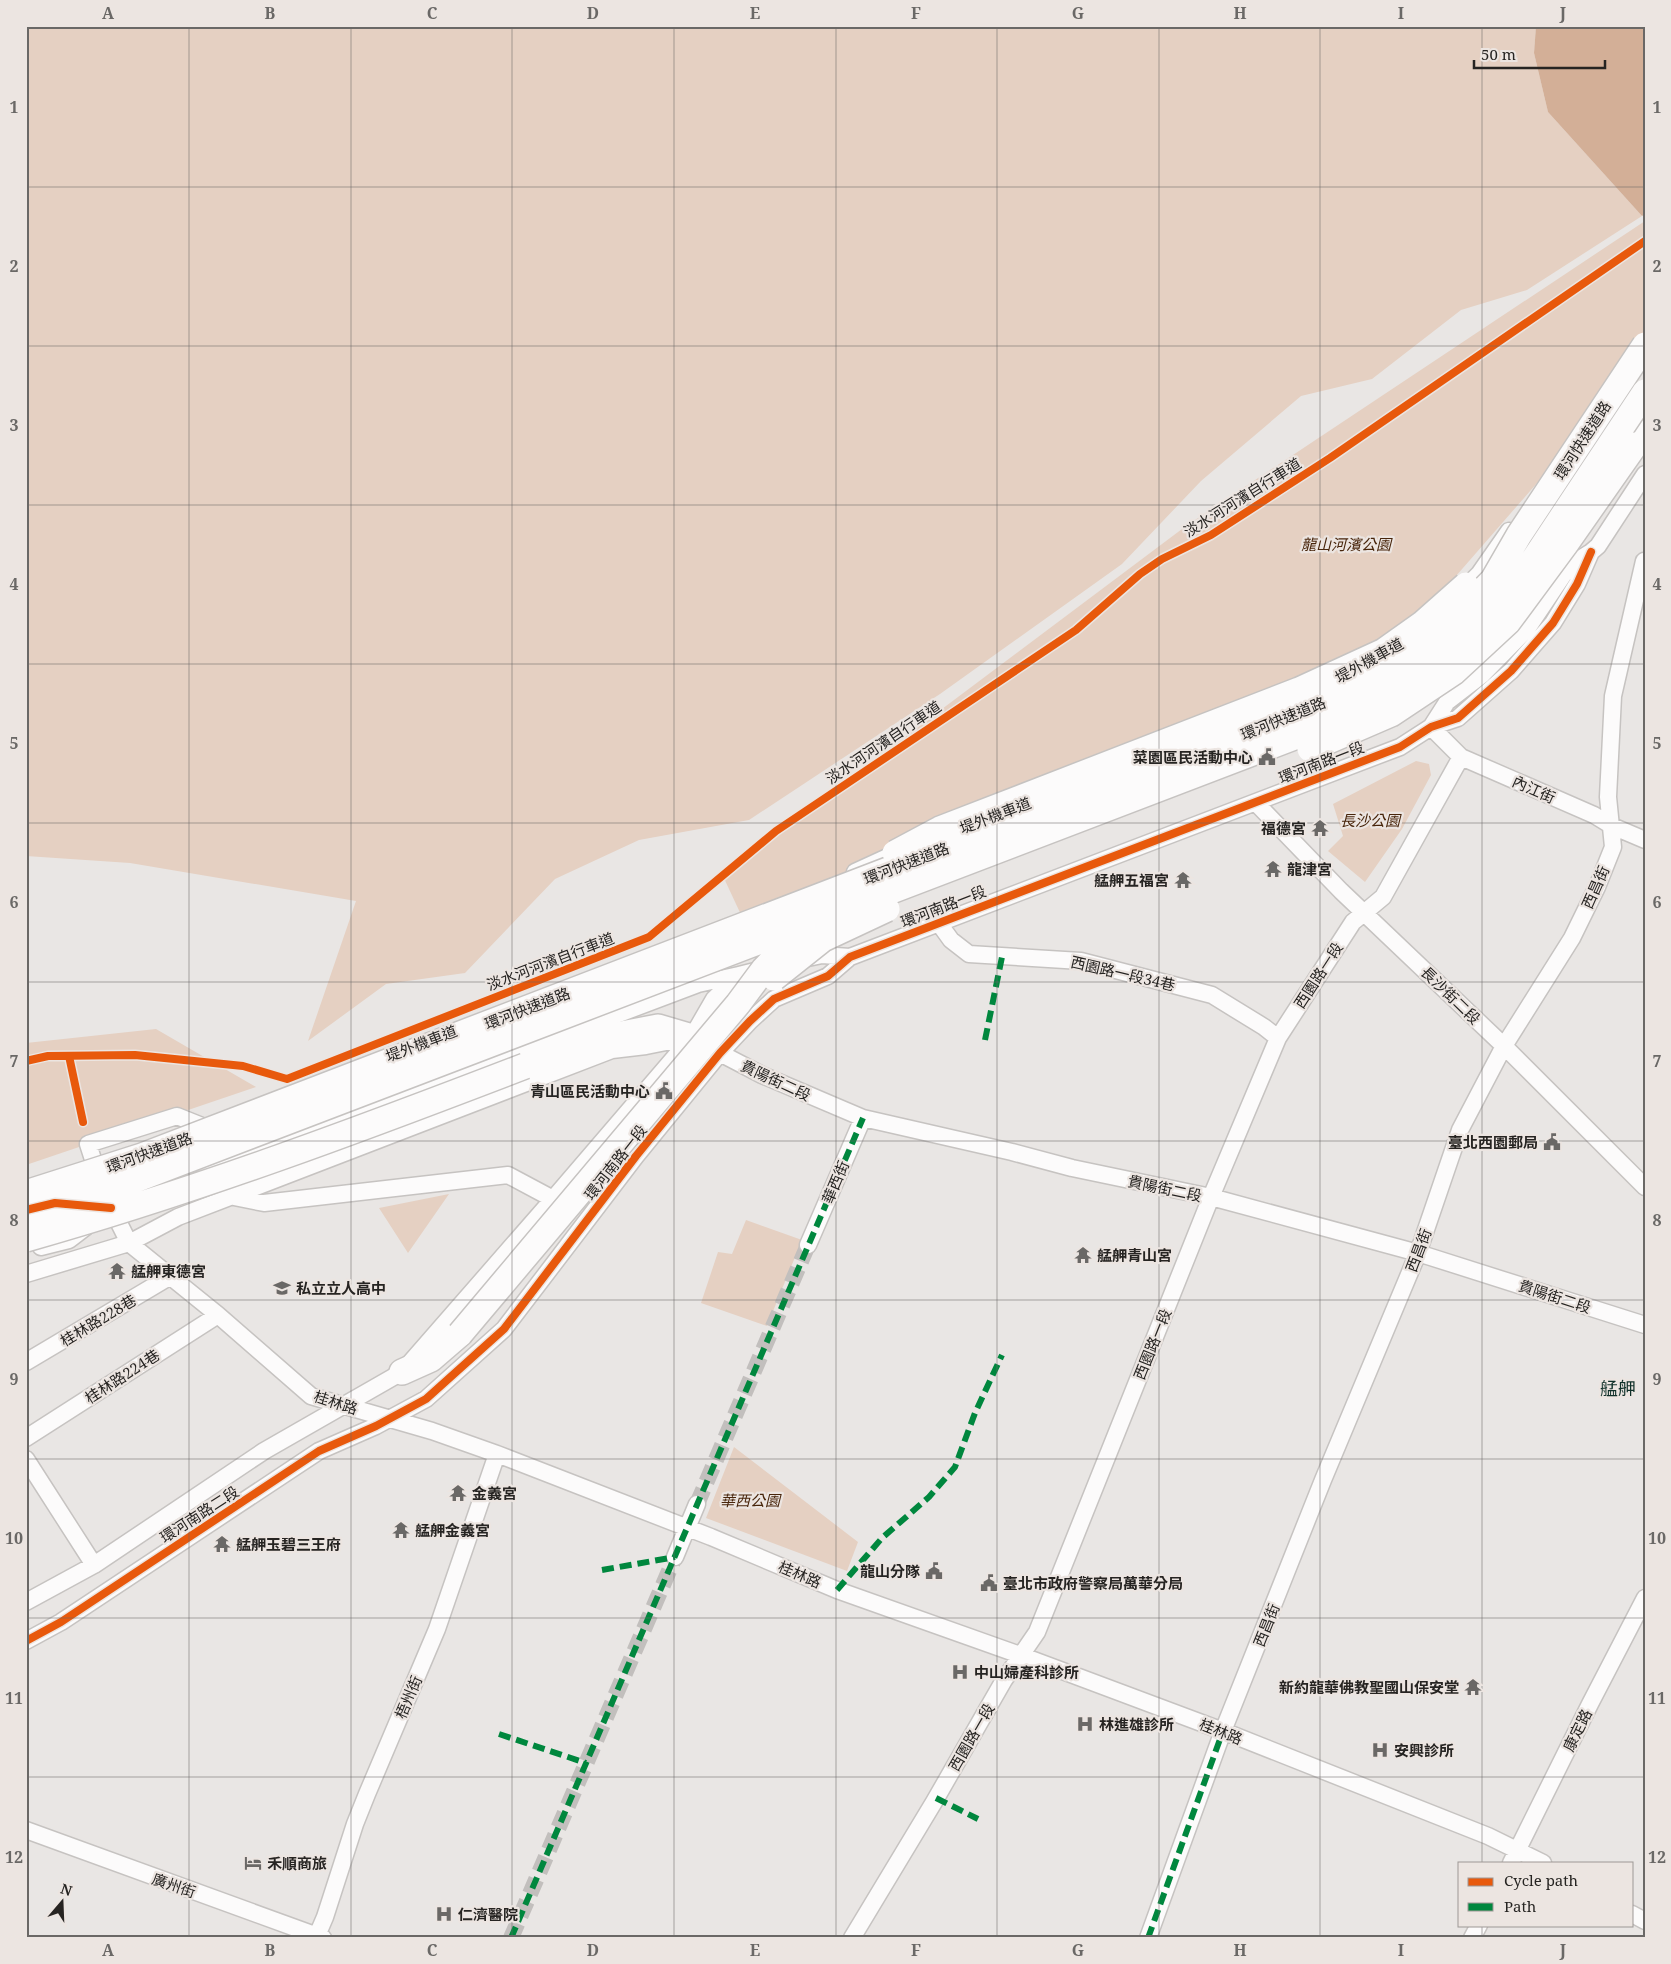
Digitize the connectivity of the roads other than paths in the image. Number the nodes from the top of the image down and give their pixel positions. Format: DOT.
graph roads {
  1 [pos="1645,332"];
  2 [pos="1645,345"];
  3 [pos="1645,353"];
  4 [pos="1645,392"];
  5 [pos="1641,436"];
  6 [pos="1645,474"];
  7 [pos="1519,535"];
  8 [pos="1644,561"];
  9 [pos="1431,727"];
  10 [pos="1461,757"];
  11 [pos="1256,803"];
  12 [pos="1612,826"];
  13 [pos="1645,840"];
  14 [pos="829,884"];
  15 [pos="1365,912"];
  16 [pos="938,922"];
  17 [pos="850,957"];
  18 [pos="738,974"];
  19 [pos="738,1004"];
  20 [pos="692,1037"];
  21 [pos="1278,1038"];
  22 [pos="1504,1046"];
  23 [pos="720,1053"];
  24 [pos="863,1118"];
  25 [pos="202,1126"];
  26 [pos="95,1165"];
  27 [pos="1645,1187"];
  28 [pos="26,1194"];
  29 [pos="234,1196"];
  30 [pos="1210,1197"];
  31 [pos="554,1199"];
  32 [pos="111,1208"];
  33 [pos="26,1210"];
  34 [pos="26,1217"];
  35 [pos="26,1239"];
  36 [pos="129,1243"];
  37 [pos="808,1245"];
  38 [pos="26,1250"];
  39 [pos="1418,1253"];
  40 [pos="26,1274"];
  41 [pos="169,1277"];
  42 [pos="218,1315"];
  43 [pos="1645,1325"];
  44 [pos="26,1362"];
  45 [pos="402,1372"];
  46 [pos="344,1406"];
  47 [pos="391,1419"];
  48 [pos="26,1438"];
  49 [pos="497,1454"];
  50 [pos="26,1459"];
  51 [pos="697,1504"];
  52 [pos="688,1528"];
  53 [pos="675,1557"];
  54 [pos="94,1566"];
  55 [pos="1645,1598"];
  56 [pos="27,1601"];
  57 [pos="26,1641"];
  58 [pos="1020,1655"];
  59 [pos="1223,1731"];
  60 [pos="26,1830"];
  61 [pos="1514,1856"];
  62 [pos="1539,1862"];
  63 [pos="1478,1926"];
  64 [pos="318,1937"];
  65 [pos="852,1938"];
  66 [pos="1148,1938"];
  67 [pos="1472,1938"];
  1 -- 14 [label="street, 堤外機車道"];
  2 -- 7 [label="highway, 環河快速道路, bridge"];
  3 -- 14 [label="street, 堤外機車道"];
  4 -- 34 [label="highway, 環河快速道路, bridge"];
  5 -- 19 [label="highway, bridge"];
  6 -- 9 [label="street, 環河南路一段"];
  7 -- 19 [label="highway, bridge"];
  7 -- 28 [label="highway, 環河快速道路, bridge"];
  8 -- 12 [label="street, 西昌街"];
  9 -- 10 [label="street, 內江街"];
  9 -- 11 [label="street, 環河南路一段"];
  10 -- 12 [label="street, 內江街"];
  10 -- 15 [label="street, 西園路一段"];
  11 -- 15 [label="street, 長沙街二段"];
  11 -- 16 [label="street, 環河南路一段"];
  12 -- 13 [label="street, 內江街"];
  12 -- 22 [label="street, 西昌街"];
  14 -- 25 [label="street, 堤外機車道"];
  15 -- 21 [label="street, 西園路一段"];
  15 -- 22 [label="street, 長沙街二段"];
  16 -- 17 [label="street, 環河南路一段"];
  16 -- 21 [label="street, 西園路一段34巷"];
  17 -- 18 [label="street, 環河南路一段"];
  17 -- 23 [label="street, 環河南路一段"];
  18 -- 20 [label="street, 環河南路一段"];
  18 -- 32 [label="street"];
  19 -- 45 [label="highway, bridge"];
  20 -- 23 [label="street, 貴陽街二段"];
  20 -- 29 [label="street"];
  20 -- 31 [label="street, 環河南路一段"];
  20 -- 35 [label="highway, bridge"];
  21 -- 30 [label="street, 西園路一段"];
  22 -- 27 [label="street, 長沙街二段"];
  22 -- 39 [label="street, 西昌街"];
  23 -- 24 [label="street, 貴陽街二段"];
  23 -- 47 [label="street, 環河南路一段"];
  24 -- 30 [label="street, 貴陽街二段"];
  24 -- 37 [label="street, 華西街"];
  25 -- 26 [label="street, 堤外機車道"];
  25 -- 26 [label="street, 桂林路"];
  26 -- 32 [label="street, 桂林路"];
  29 -- 31 [label="street"];
  29 -- 36 [label="street"];
  30 -- 39 [label="street, 貴陽街二段"];
  30 -- 58 [label="street, 西園路一段"];
  31 -- 45 [label="street, 環河南路一段"];
  32 -- 33 [label="street"];
  32 -- 36 [label="street, 桂林路"];
  32 -- 38 [label="street"];
  36 -- 40 [label="street"];
  36 -- 41 [label="street, 桂林路"];
  39 -- 43 [label="street, 貴陽街二段"];
  39 -- 59 [label="street, 西昌街"];
  41 -- 42 [label="street, 桂林路"];
  41 -- 44 [label="street, 桂林路228巷"];
  42 -- 46 [label="street, 桂林路"];
  42 -- 48 [label="street, 桂林路224巷"];
  45 -- 46 [label="street, 環河南路一段"];
  46 -- 47 [label="street, 桂林路"];
  46 -- 54 [label="street, 環河南路二段"];
  47 -- 49 [label="street, 桂林路"];
  47 -- 57 [label="street, 環河南路二段"];
  49 -- 52 [label="street, 桂林路"];
  49 -- 64 [label="street, 梧州街"];
  50 -- 54 [label="street"];
  51 -- 52 [label="street"];
  52 -- 53 [label="street"];
  52 -- 58 [label="street, 桂林路"];
  54 -- 56 [label="street, 環河南路二段"];
  55 -- 61 [label="street, 康定路"];
  58 -- 59 [label="street, 桂林路"];
  58 -- 65 [label="street, 西園路一段"];
  59 -- 61 [label="street, 桂林路"];
  59 -- 66 [label="street, 西昌街"];
  60 -- 64 [label="street, 廣州街"];
  61 -- 62 [label="street, 桂林路"];
  63 -- 67 [label="street"];
}
